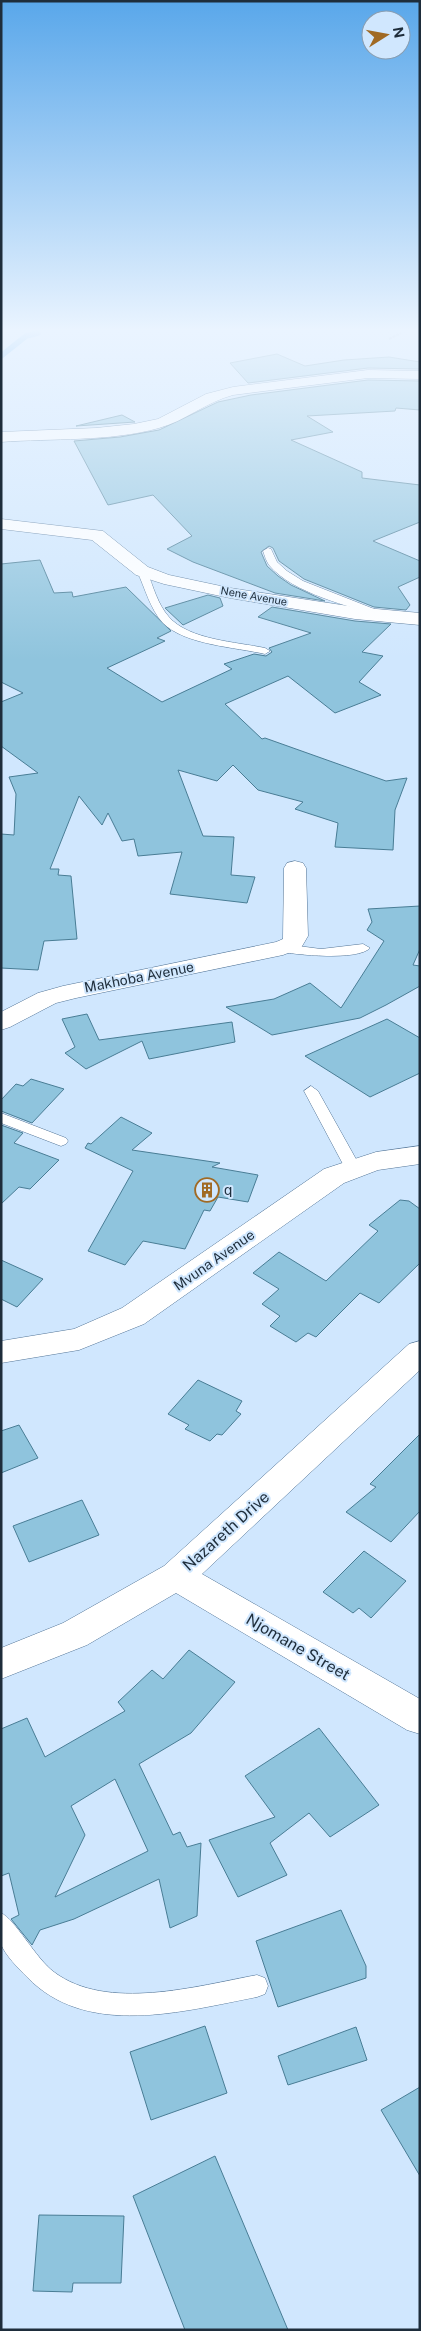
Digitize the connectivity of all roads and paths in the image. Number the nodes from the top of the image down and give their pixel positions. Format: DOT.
graph roads {
  1 [pos="1,524"];
  2 [pos="268,551"];
  3 [pos="142,570"];
  4 [pos="391,617"];
  5 [pos="420,619"];
  6 [pos="266,650"];
  7 [pos="295,868"];
  8 [pos="283,948"];
  9 [pos="363,948"];
  10 [pos="1,1022"];
  11 [pos="311,1091"];
  12 [pos="1,1118"];
  13 [pos="61,1140"];
  14 [pos="420,1155"];
  15 [pos="353,1168"];
  16 [pos="1,1352"];
  17 [pos="420,1352"];
  18 [pos="176,1576"];
  19 [pos="1,1664"];
  20 [pos="420,1718"];
  21 [pos="1,1924"];
  22 [pos="257,1986"];
  1 -- 3 [label="street, Nene Avenue"];
  2 -- 4 [label="lane"];
  3 -- 4 [label="street, Nene Avenue"];
  3 -- 6 [label="lane"];
  4 -- 5 [label="street, Nene Avenue"];
  7 -- 8 [label="street"];
  8 -- 9 [label="lane"];
  8 -- 10 [label="street, Makhoba Avenue"];
  11 -- 15 [label="lane"];
  12 -- 13 [label="lane"];
  14 -- 15 [label="street, Mvuna Avenue"];
  15 -- 16 [label="street, Mvuna Avenue"];
  17 -- 18 [label="street, Nazareth Drive"];
  18 -- 19 [label="street, Nazareth Drive"];
  18 -- 20 [label="street, Njomane Street"];
  21 -- 22 [label="lane"];
}
